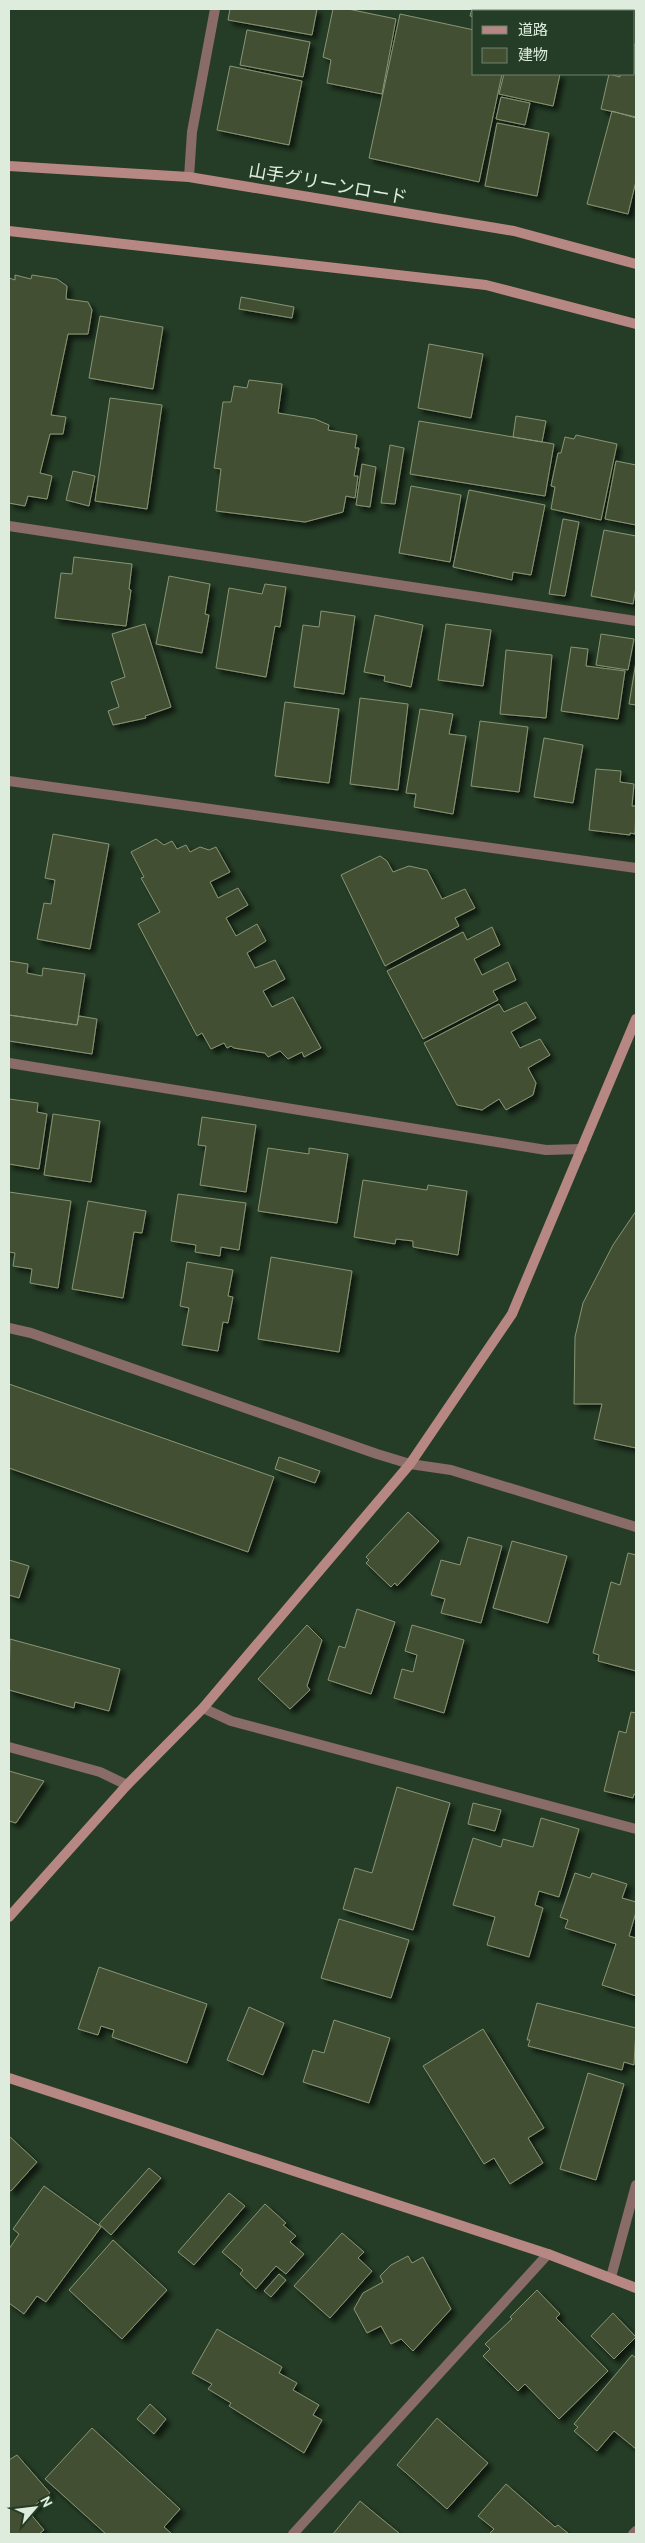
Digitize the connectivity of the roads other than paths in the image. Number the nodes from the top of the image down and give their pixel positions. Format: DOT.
graph roads {
  1 [pos="215,9"];
  2 [pos="9,166"];
  3 [pos="189,177"];
  4 [pos="9,231"];
  5 [pos="636,264"];
  6 [pos="636,324"];
  7 [pos="9,526"];
  8 [pos="636,621"];
  9 [pos="9,781"];
  10 [pos="636,868"];
  11 [pos="636,1018"];
  12 [pos="9,1063"];
  13 [pos="582,1150"];
  14 [pos="9,1328"];
  15 [pos="410,1464"];
  16 [pos="636,1527"];
  17 [pos="203,1708"];
  18 [pos="9,1747"];
  19 [pos="127,1785"];
  20 [pos="636,1829"];
  21 [pos="9,1917"];
  22 [pos="9,2078"];
  23 [pos="636,2185"];
  24 [pos="548,2254"];
  25 [pos="611,2277"];
  26 [pos="636,2288"];
  27 [pos="636,2531"];
  28 [pos="293,2534"];
  29 [pos="633,2534"];
  1 -- 3 [label="street"];
  2 -- 3 [label="street, 山手グリーンロード"];
  3 -- 5 [label="street, 山手グリーンロード"];
  4 -- 6 [label="street"];
  7 -- 8 [label="street"];
  9 -- 10 [label="street"];
  11 -- 13 [label="street"];
  12 -- 13 [label="street"];
  13 -- 15 [label="street"];
  14 -- 15 [label="street"];
  15 -- 16 [label="street"];
  15 -- 17 [label="street"];
  17 -- 19 [label="street"];
  17 -- 20 [label="street"];
  18 -- 19 [label="street"];
  19 -- 21 [label="street"];
  22 -- 24 [label="street"];
  23 -- 25 [label="street"];
  24 -- 25 [label="street"];
  24 -- 28 [label="street"];
  25 -- 26 [label="street"];
  27 -- 29 [label="street"];
}
